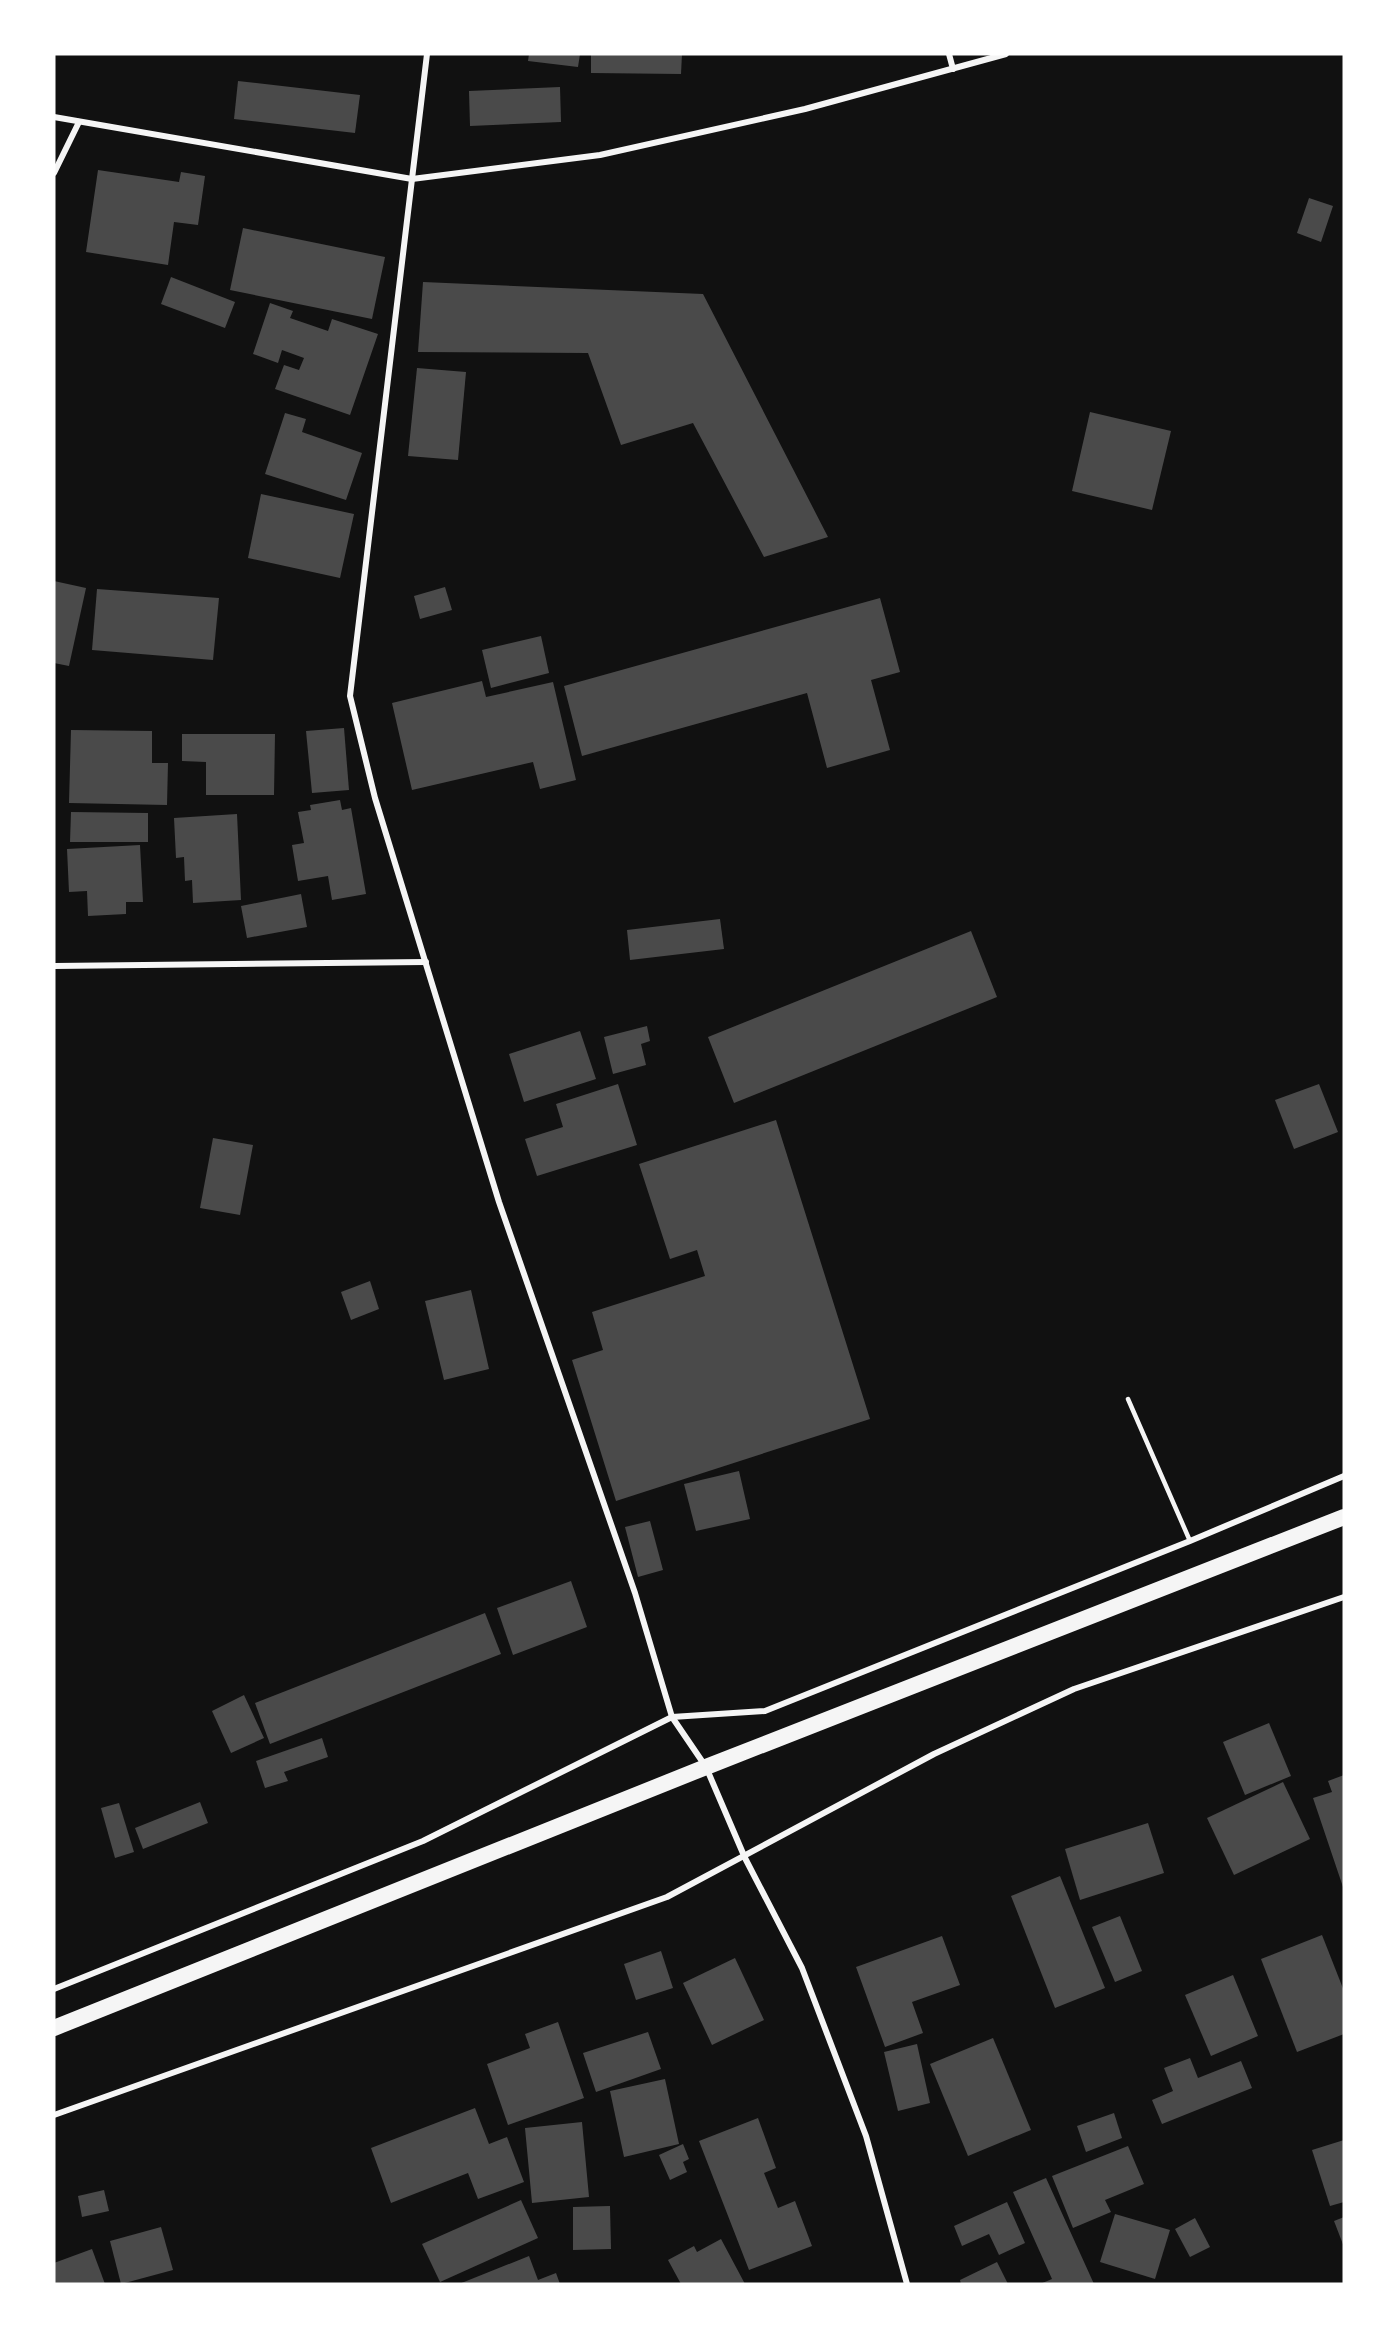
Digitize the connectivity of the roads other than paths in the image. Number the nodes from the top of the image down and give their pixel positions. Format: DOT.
graph roads {
  1 [pos="427,54"];
  2 [pos="949,54"];
  3 [pos="1006,54"];
  4 [pos="953,69"];
  5 [pos="54,117"];
  6 [pos="79,122"];
  7 [pos="54,172"];
  8 [pos="412,179"];
  9 [pos="426,962"];
  10 [pos="54,966"];
  11 [pos="1128,1399"];
  12 [pos="1344,1476"];
  13 [pos="1344,1517"];
  14 [pos="1190,1541"];
  15 [pos="1344,1597"];
  16 [pos="672,1717"];
  17 [pos="705,1767"];
  18 [pos="745,1858"];
  19 [pos="54,1989"];
  20 [pos="54,2028"];
  21 [pos="54,2115"];
  22 [pos="908,2284"];
  1 -- 8 [label="street"];
  2 -- 4 [label="street"];
  3 -- 4 [label="street"];
  4 -- 8 [label="street"];
  5 -- 6 [label="street"];
  6 -- 7 [label="street"];
  6 -- 8 [label="street"];
  8 -- 9 [label="street"];
  9 -- 10 [label="street"];
  9 -- 16 [label="street"];
  11 -- 14 [label="lane"];
  12 -- 14 [label="street"];
  13 -- 17 [label="highway"];
  14 -- 16 [label="street"];
  15 -- 18 [label="street"];
  16 -- 17 [label="street"];
  16 -- 19 [label="street"];
  17 -- 18 [label="street"];
  17 -- 20 [label="highway"];
  18 -- 21 [label="street"];
  18 -- 22 [label="street"];
}
